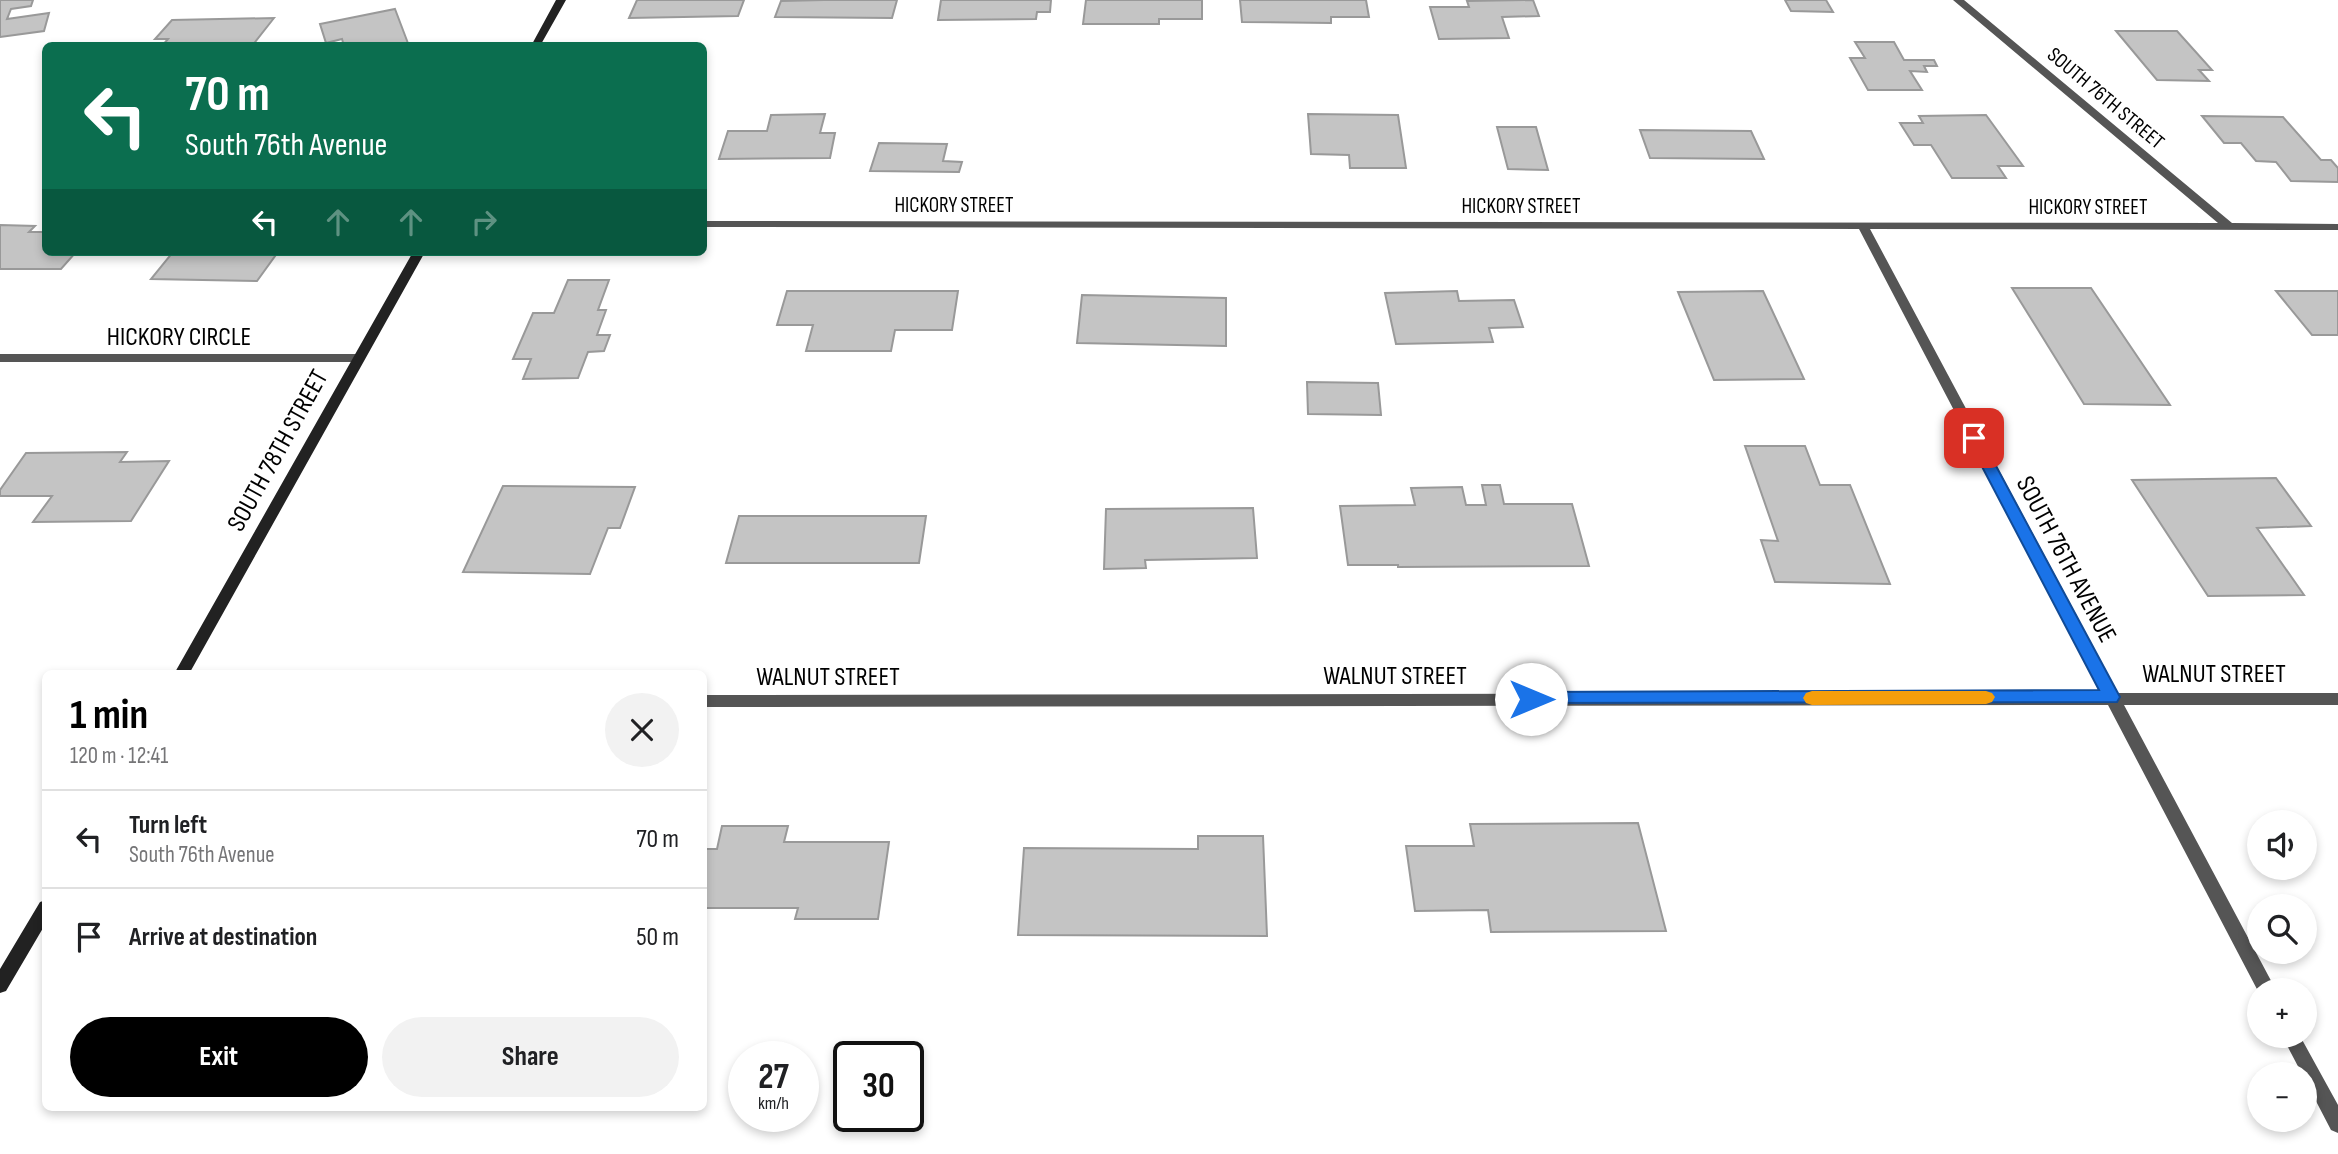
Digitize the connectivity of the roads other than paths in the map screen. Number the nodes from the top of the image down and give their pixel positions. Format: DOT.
graph roads {
  1 [pos="561,0"];
  2 [pos="1958,0"];
  3 [pos="537,42"];
  4 [pos="707,225"];
  5 [pos="1861,225"];
  6 [pos="2229,226"];
  7 [pos="2338,227"];
  8 [pos="417,256"];
  9 [pos="0,358"];
  10 [pos="359,358"];
  11 [pos="183,670"];
  12 [pos="2111,697"];
  13 [pos="2338,699"];
  14 [pos="707,701"];
  15 [pos="42,914"];
  16 [pos="2261,978"];
  17 [pos="0,985"];
  18 [pos="2297,1048"];
  19 [pos="2338,1124"];
  1 -- 3 [label="main road"];
  2 -- 6 [label="street, SOUTH 76TH STREET"];
  4 -- 5 [label="street, HICKORY STREET"];
  5 -- 6 [label="street, HICKORY STREET"];
  5 -- 12 [label="street, SOUTH 76TH AVENUE"];
  6 -- 7 [label="street, HICKORY STREET"];
  8 -- 10 [label="main road, SOUTH 78TH STREET"];
  9 -- 10 [label="street, HICKORY CIRCLE"];
  10 -- 11 [label="main road, SOUTH 78TH STREET"];
  12 -- 13 [label="street, WALNUT STREET"];
  12 -- 14 [label="street, WALNUT STREET"];
  12 -- 16 [label="street, SOUTH 76TH AVENUE"];
  15 -- 17 [label="main road"];
  18 -- 19 [label="street"];
}
